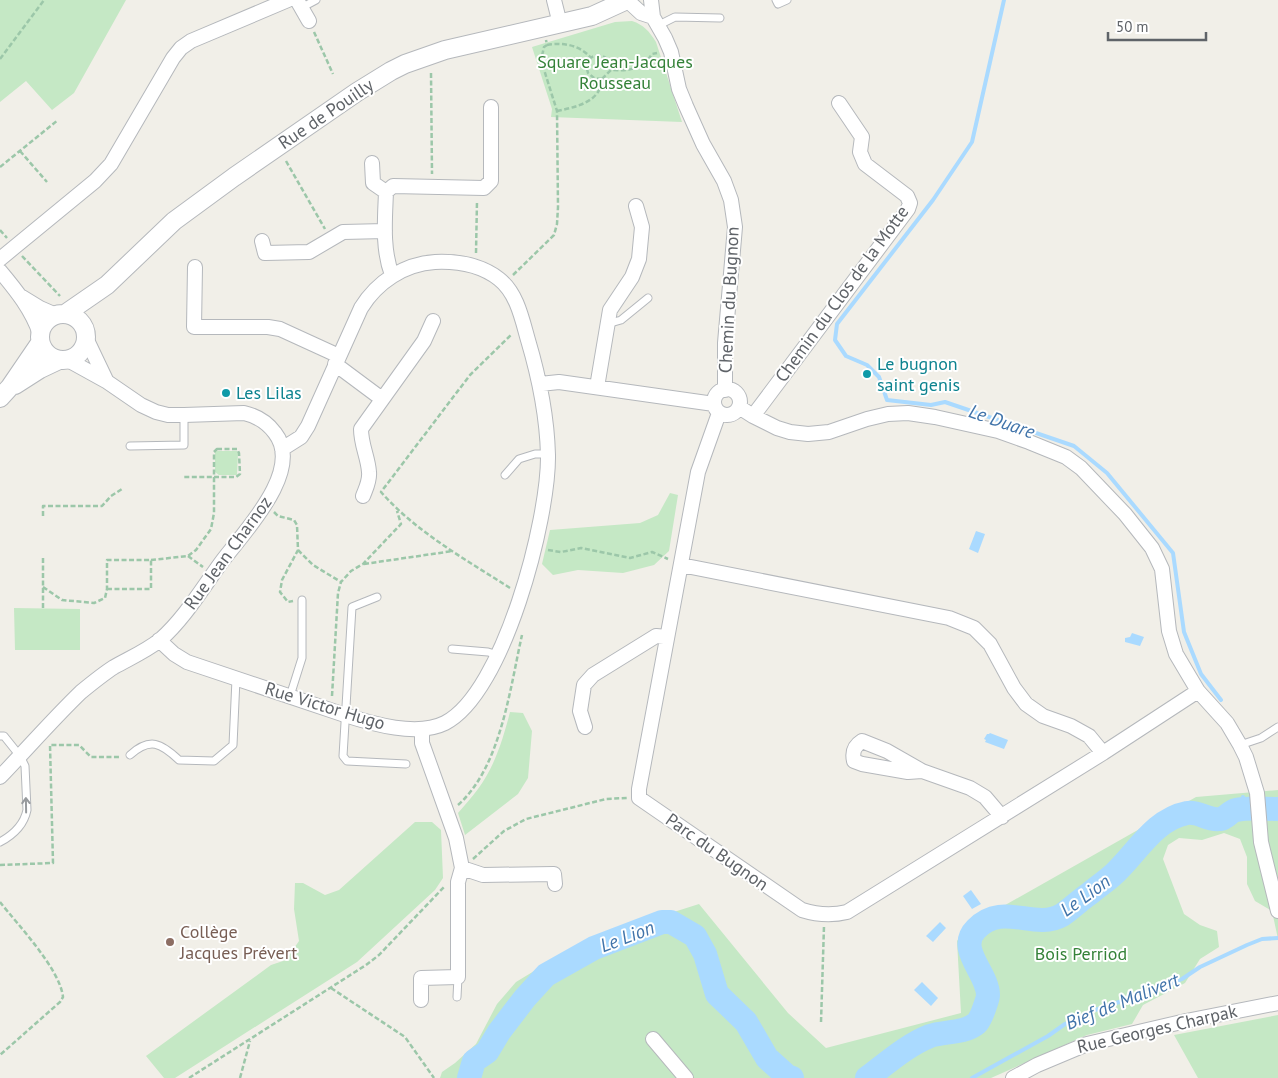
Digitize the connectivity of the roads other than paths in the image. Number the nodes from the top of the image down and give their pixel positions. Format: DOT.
graph roads {
  1 [pos="288,0"];
  2 [pos="316,0"];
  3 [pos="554,0"];
  4 [pos="627,0"];
  5 [pos="651,0"];
  6 [pos="776,0"];
  7 [pos="787,0"];
  8 [pos="299,4"];
  9 [pos="720,18"];
  10 [pos="309,21"];
  11 [pos="656,21"];
  12 [pos="560,24"];
  13 [pos="839,103"];
  14 [pos="491,107"];
  15 [pos="372,163"];
  16 [pos="386,192"];
  17 [pos="636,206"];
  18 [pos="385,232"];
  19 [pos="262,241"];
  20 [pos="0,259"];
  21 [pos="195,267"];
  22 [pos="0,271"];
  23 [pos="392,275"];
  24 [pos="107,285"];
  25 [pos="22,297"];
  26 [pos="648,298"];
  27 [pos="60,314"];
  28 [pos="433,321"];
  29 [pos="607,324"];
  30 [pos="85,333"];
  31 [pos="40,339"];
  32 [pos="63,360"];
  33 [pos="337,360"];
  34 [pos="106,381"];
  35 [pos="540,384"];
  36 [pos="597,387"];
  37 [pos="725,390"];
  38 [pos="5,393"];
  39 [pos="382,399"];
  40 [pos="739,407"];
  41 [pos="717,408"];
  42 [pos="184,415"];
  43 [pos="753,416"];
  44 [pos="130,446"];
  45 [pos="282,450"];
  46 [pos="548,454"];
  47 [pos="505,475"];
  48 [pos="362,496"];
  49 [pos="681,564"];
  50 [pos="377,597"];
  51 [pos="302,600"];
  52 [pos="667,637"];
  53 [pos="159,640"];
  54 [pos="452,649"];
  55 [pos="498,655"];
  56 [pos="236,678"];
  57 [pos="1198,691"];
  58 [pos="290,696"];
  59 [pos="345,715"];
  60 [pos="585,727"];
  61 [pos="1278,727"];
  62 [pos="422,730"];
  63 [pos="0,736"];
  64 [pos="1240,745"];
  65 [pos="1103,753"];
  66 [pos="130,755"];
  67 [pos="20,756"];
  68 [pos="406,764"];
  69 [pos="922,771"];
  70 [pos="0,777"];
  71 [pos="1002,816"];
  72 [pos="0,842"];
  73 [pos="462,868"];
  74 [pos="555,884"];
  75 [pos="1278,912"];
  76 [pos="458,978"];
  77 [pos="457,997"];
  78 [pos="421,1000"];
  79 [pos="1278,1003"];
  80 [pos="653,1039"];
  81 [pos="686,1078"];
  82 [pos="1013,1078"];
  1 -- 20 [label="street"];
  2 -- 8 [label="lane"];
  3 -- 12 [label="street"];
  4 -- 11 [label="street"];
  4 -- 12 [label="street, Rue de Pouilly"];
  5 -- 11 [label="street, Chemin du Bugnon"];
  6 -- 7 [label="lane"];
  8 -- 10 [label="street"];
  9 -- 11 [label="lane"];
  11 -- 37 [label="street, Chemin du Bugnon"];
  12 -- 24 [label="street, Rue de Pouilly"];
  13 -- 43 [label="street, Chemin du Clos de la Motte"];
  14 -- 16 [label="street"];
  15 -- 16 [label="street"];
  16 -- 18 [label="street"];
  17 -- 29 [label="street"];
  18 -- 19 [label="street"];
  18 -- 23 [label="street"];
  21 -- 33 [label="street"];
  22 -- 25 [label="street"];
  23 -- 33 [label="street, Rue Victor Hugo"];
  23 -- 35 [label="street, Rue Victor Hugo"];
  24 -- 27 [label="street, Rue de Pouilly"];
  24 -- 30 [label="street, Rue de Pouilly"];
  25 -- 27 [label="street"];
  25 -- 31 [label="street"];
  26 -- 29 [label="lane"];
  27 -- 30 [label="street"];
  27 -- 31 [label="street, Rue de Pouilly"];
  28 -- 39 [label="street"];
  29 -- 36 [label="street"];
  30 -- 32 [label="street, Rue de Pouilly"];
  30 -- 34 [label="street"];
  31 -- 32 [label="street"];
  31 -- 38 [label="street, Rue de Pouilly"];
  32 -- 34 [label="street"];
  32 -- 38 [label="street, Rue de Pouilly"];
  33 -- 39 [label="street"];
  33 -- 45 [label="street, Rue Victor Hugo"];
  34 -- 42 [label="street"];
  35 -- 36 [label="street"];
  35 -- 46 [label="street, Rue Victor Hugo"];
  36 -- 41 [label="street"];
  37 -- 40 [label="street, Chemin du Bugnon"];
  37 -- 41 [label="street, Chemin du Bugnon"];
  39 -- 48 [label="street"];
  40 -- 41 [label="street"];
  40 -- 43 [label="street, Chemin du Bugnon"];
  41 -- 49 [label="street"];
  42 -- 44 [label="lane"];
  42 -- 45 [label="street"];
  43 -- 57 [label="street, Chemin du Bugnon"];
  45 -- 53 [label="street, Rue Jean Charnoz"];
  46 -- 47 [label="lane"];
  46 -- 55 [label="street, Rue Victor Hugo"];
  49 -- 52 [label="street"];
  49 -- 65 [label="street"];
  50 -- 59 [label="lane"];
  51 -- 58 [label="lane"];
  52 -- 60 [label="street"];
  52 -- 71 [label="street, Parc du Bugnon"];
  53 -- 56 [label="street, Rue Victor Hugo"];
  53 -- 67 [label="street, Rue Jean Charnoz"];
  54 -- 55 [label="lane"];
  55 -- 62 [label="street, Rue Victor Hugo"];
  56 -- 58 [label="street, Rue Victor Hugo"];
  56 -- 66 [label="lane"];
  57 -- 64 [label="street, Chemin du Bugnon"];
  57 -- 65 [label="street, Parc du Bugnon"];
  58 -- 59 [label="street, Rue Victor Hugo"];
  59 -- 62 [label="street, Rue Victor Hugo"];
  59 -- 68 [label="lane"];
  61 -- 64 [label="lane"];
  62 -- 73 [label="street"];
  63 -- 67 [label="lane"];
  64 -- 75 [label="street, Chemin du Bugnon"];
  65 -- 71 [label="street, Parc du Bugnon"];
  67 -- 70 [label="street, Rue Jean Charnoz"];
  72 -- 67 [label="lane, one-way"];
  69 -- 71 [label="street"];
  73 -- 74 [label="street"];
  73 -- 76 [label="street"];
  76 -- 77 [label="lane"];
  76 -- 78 [label="street"];
  79 -- 82 [label="street, Rue Georges Charpak"];
  80 -- 81 [label="street"];
}
